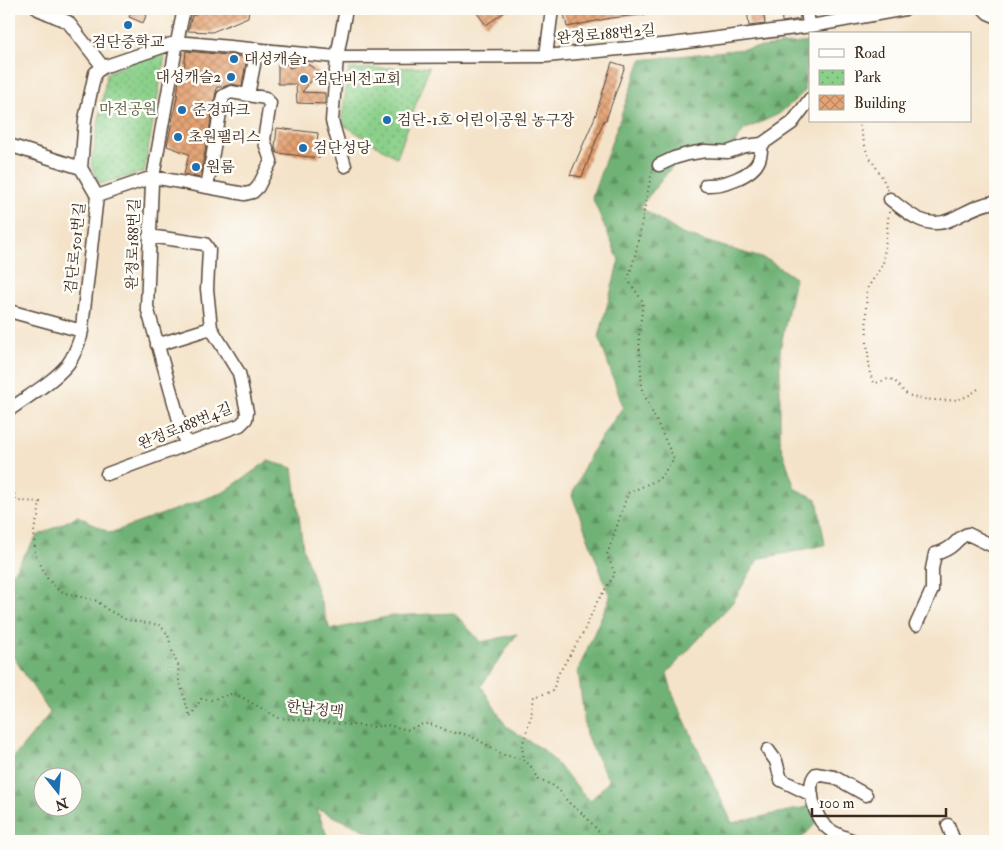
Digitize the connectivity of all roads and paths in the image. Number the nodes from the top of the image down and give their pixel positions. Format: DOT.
graph roads {
  1 [pos="38,9"];
  2 [pos="184,9"];
  3 [pos="346,9"];
  4 [pos="552,9"];
  5 [pos="807,9"];
  6 [pos="905,9"];
  7 [pos="984,9"];
  8 [pos="995,16"];
  9 [pos="811,28"];
  10 [pos="177,42"];
  11 [pos="257,49"];
  12 [pos="546,56"];
  13 [pos="337,57"];
  14 [pos="103,67"];
  15 [pos="248,95"];
  16 [pos="809,100"];
  17 [pos="858,122"];
  18 [pos="762,144"];
  19 [pos="9,145"];
  20 [pos="659,165"];
  21 [pos="345,166"];
  22 [pos="81,168"];
  23 [pos="153,178"];
  24 [pos="706,185"];
  25 [pos="207,187"];
  26 [pos="97,196"];
  27 [pos="890,199"];
  28 [pos="995,202"];
  29 [pos="150,236"];
  30 [pos="9,311"];
  31 [pos="211,328"];
  32 [pos="82,330"];
  33 [pos="157,345"];
  34 [pos="978,389"];
  35 [pos="9,410"];
  36 [pos="186,445"];
  37 [pos="107,474"];
  38 [pos="9,480"];
  39 [pos="995,547"];
  40 [pos="916,625"];
  41 [pos="768,750"];
  42 [pos="524,761"];
  43 [pos="812,795"];
  44 [pos="866,795"];
  45 [pos="948,825"];
  46 [pos="607,841"];
  47 [pos="854,841"];
  48 [pos="954,841"];
  1 -- 14 [label="street"];
  2 -- 10 [label="street, 완정로188번길"];
  3 -- 13 [label="street"];
  4 -- 12 [label="street"];
  5 -- 9 [label="street"];
  6 -- 9 [label="street, 완정로188번2길"];
  7 -- 8 [label="street"];
  9 -- 12 [label="street, 완정로188번2길"];
  10 -- 11 [label="street"];
  10 -- 14 [label="street"];
  10 -- 23 [label="street, 완정로188번길"];
  11 -- 13 [label="street"];
  11 -- 15 [label="street"];
  12 -- 13 [label="street, 완정로188번2길"];
  13 -- 21 [label="street"];
  14 -- 22 [label="street"];
  15 -- 25 [label="street"];
  15 -- 25 [label="street"];
  16 -- 18 [label="street"];
  17 -- 27 [label="path"];
  18 -- 20 [label="street"];
  18 -- 24 [label="street"];
  19 -- 22 [label="street"];
  20 -- 42 [label="path"];
  22 -- 26 [label="street, 검단로501번길"];
  23 -- 25 [label="street"];
  23 -- 26 [label="street"];
  23 -- 29 [label="street, 완정로188번길"];
  26 -- 32 [label="street, 검단로501번길"];
  27 -- 28 [label="street"];
  27 -- 34 [label="path"];
  29 -- 31 [label="street, 완정로188번4길"];
  29 -- 33 [label="street, 완정로188번길"];
  30 -- 32 [label="street"];
  31 -- 33 [label="street"];
  31 -- 36 [label="street, 완정로188번4길"];
  32 -- 35 [label="street, 검단로501번길"];
  33 -- 36 [label="street, 완정로188번길"];
  36 -- 37 [label="street, 완정로188번4길"];
  38 -- 42 [label="path, 한남정맥"];
  39 -- 40 [label="street"];
  41 -- 43 [label="street"];
  42 -- 46 [label="path"];
  43 -- 44 [label="street"];
  43 -- 47 [label="street"];
  45 -- 48 [label="street"];
}
